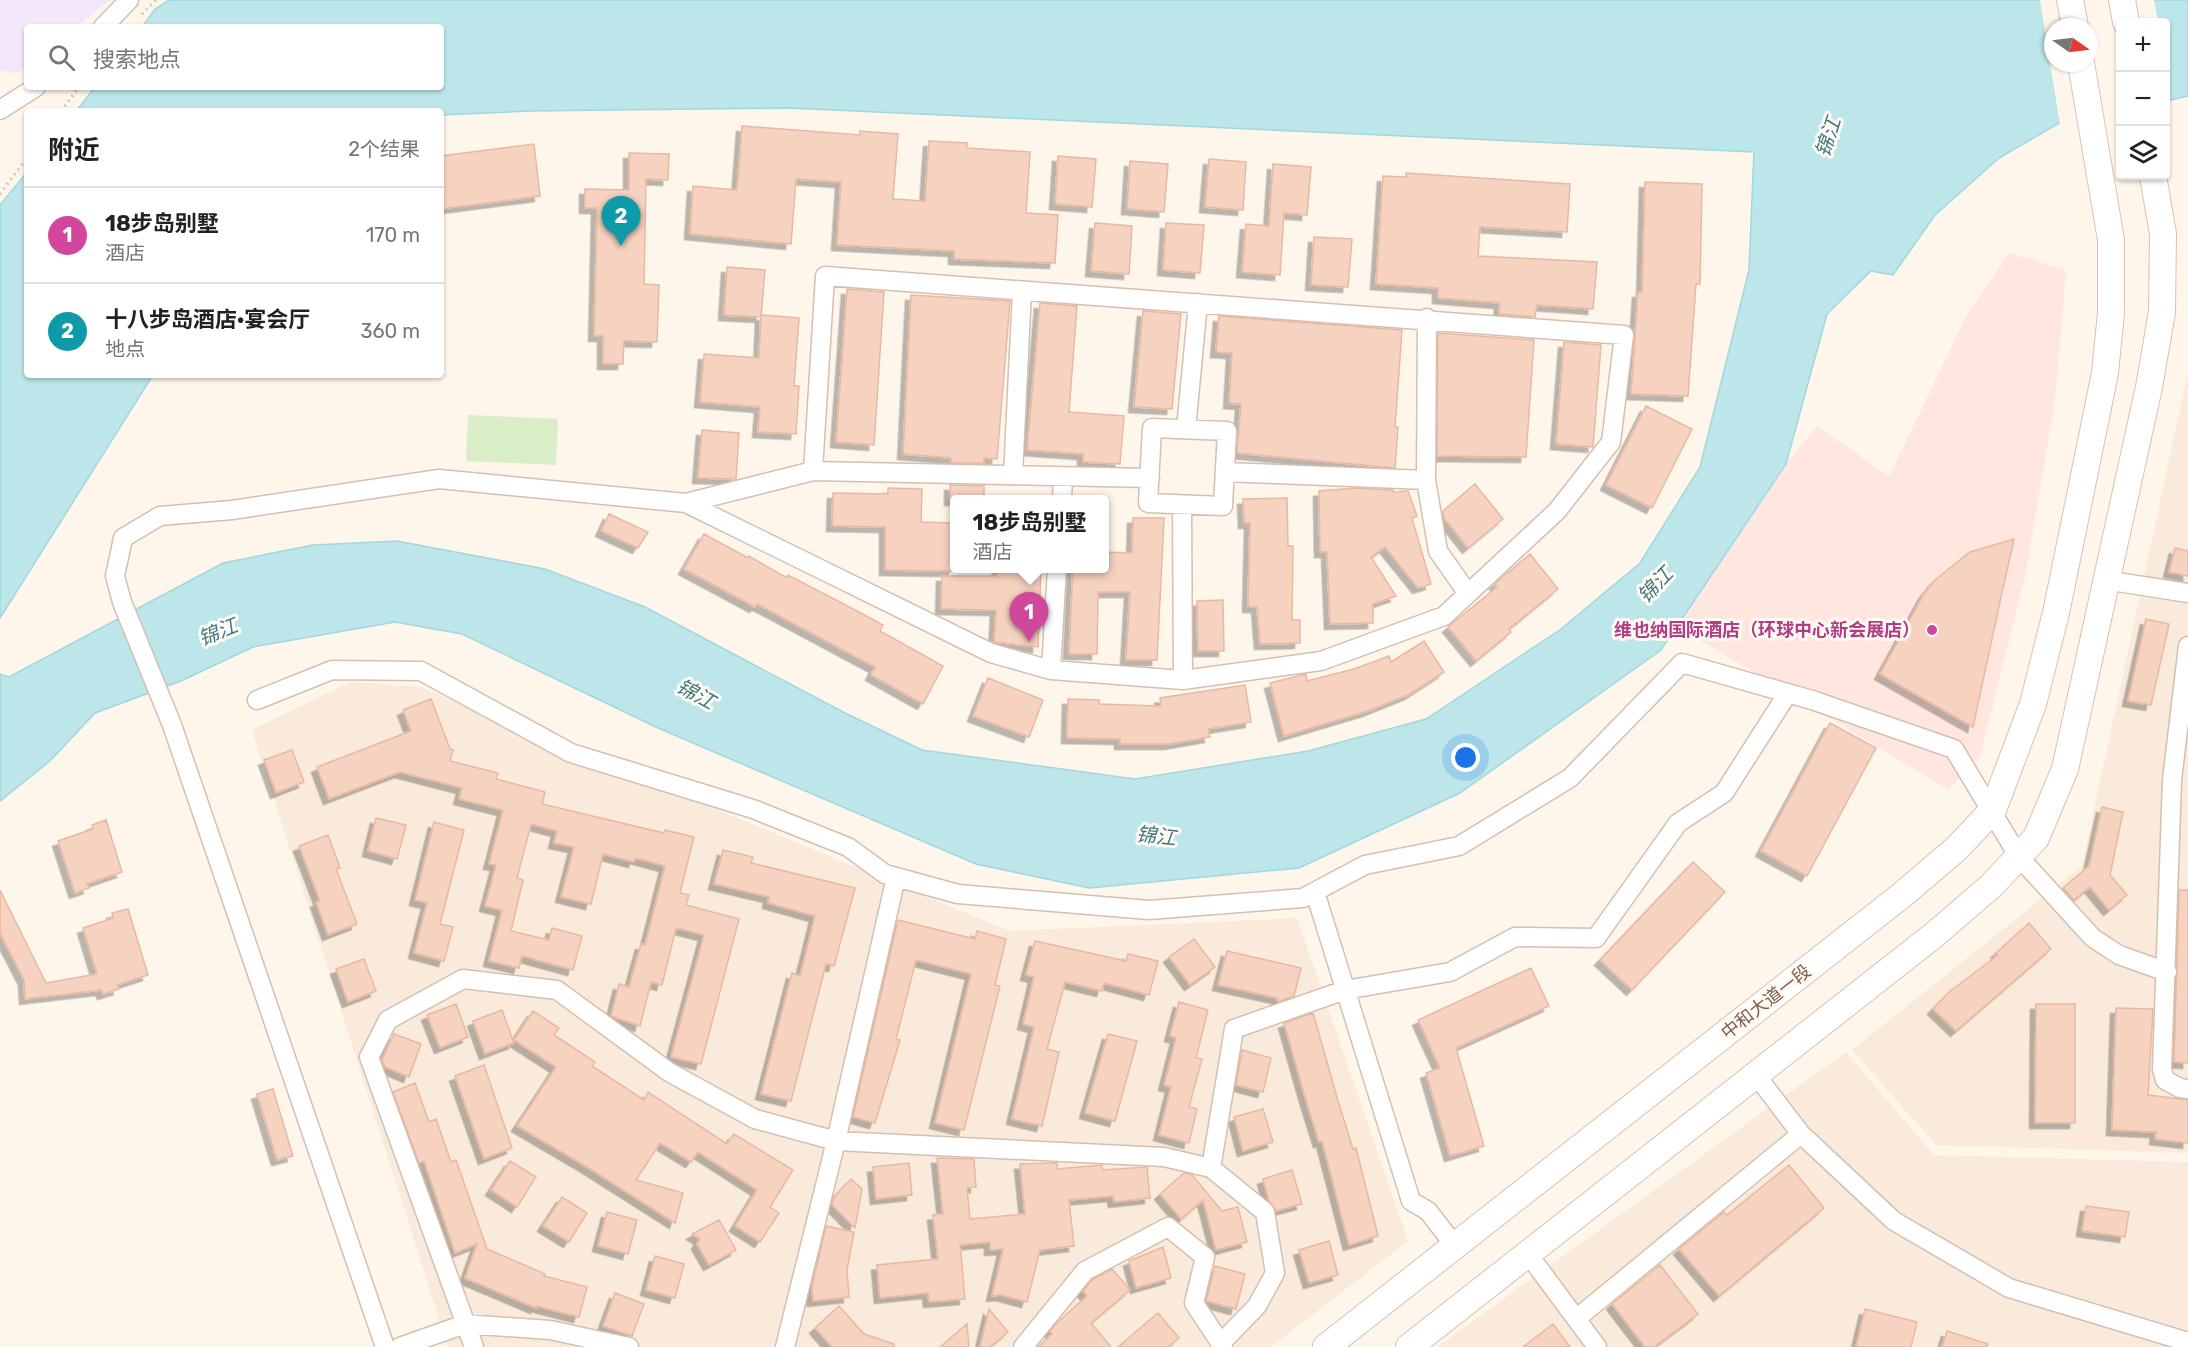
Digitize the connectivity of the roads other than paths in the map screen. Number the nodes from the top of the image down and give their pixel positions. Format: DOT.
graph roads {
  1 [pos="129,0"];
  2 [pos="2070,0"];
  3 [pos="2122,0"];
  4 [pos="2073,18"];
  5 [pos="2125,18"];
  6 [pos="106,24"];
  7 [pos="2083,72"];
  8 [pos="31,90"];
  9 [pos="0,110"];
  10 [pos="2154,180"];
  11 [pos="1022,291"];
  12 [pos="1198,303"];
  13 [pos="1427,318"];
  14 [pos="1186,429"];
  15 [pos="813,471"];
  16 [pos="1225,472"];
  17 [pos="1013,475"];
  18 [pos="1063,476"];
  19 [pos="1150,478"];
  20 [pos="1426,480"];
  21 [pos="1062,495"];
  22 [pos="686,503"];
  23 [pos="1182,504"];
  24 [pos="1057,573"];
  25 [pos="2105,580"];
  26 [pos="2188,593"];
  27 [pos="1468,594"];
  28 [pos="2188,648"];
  29 [pos="1051,670"];
  30 [pos="1184,680"];
  31 [pos="1788,693"];
  32 [pos="257,700"];
  33 [pos="2180,780"];
  34 [pos="1993,810"];
  35 [pos="2019,856"];
  36 [pos="896,877"];
  37 [pos="1315,892"];
  38 [pos="2167,972"];
  39 [pos="1346,990"];
  40 [pos="1755,1075"];
  41 [pos="2188,1089"];
  42 [pos="1800,1134"];
  43 [pos="836,1141"];
  44 [pos="1211,1168"];
  45 [pos="1455,1246"];
  46 [pos="1528,1254"];
  47 [pos="1576,1318"];
  48 [pos="465,1324"];
  49 [pos="2188,1342"];
  50 [pos="790,1345"];
  51 [pos="1222,1345"];
  52 [pos="385,1347"];
  53 [pos="400,1347"];
  54 [pos="474,1347"];
  55 [pos="629,1347"];
  56 [pos="1023,1347"];
  57 [pos="1326,1347"];
  58 [pos="1409,1347"];
  59 [pos="1597,1347"];
  1 -- 6 [label="street"];
  2 -- 4 [label="main road"];
  3 -- 5 [label="main road"];
  7 -- 34 [label="main road, 中和大道一段"];
  8 -- 9 [label="street"];
  10 -- 25 [label="main road"];
  11 -- 12 [label="street"];
  11 -- 15 [label="street"];
  11 -- 17 [label="street"];
  12 -- 13 [label="street"];
  12 -- 14 [label="street"];
  13 -- 20 [label="street"];
  13 -- 27 [label="street"];
  14 -- 16 [label="street"];
  14 -- 19 [label="street"];
  15 -- 17 [label="street"];
  15 -- 22 [label="street"];
  16 -- 20 [label="street"];
  16 -- 23 [label="street"];
  17 -- 18 [label="street"];
  18 -- 19 [label="street"];
  18 -- 21 [label="street"];
  19 -- 23 [label="street"];
  20 -- 27 [label="street"];
  22 -- 29 [label="street"];
  22 -- 52 [label="street"];
  23 -- 30 [label="street"];
  24 -- 29 [label="street"];
  25 -- 26 [label="street"];
  25 -- 35 [label="main road"];
  27 -- 30 [label="street"];
  28 -- 33 [label="street"];
  29 -- 30 [label="street"];
  31 -- 34 [label="street"];
  31 -- 37 [label="street"];
  31 -- 39 [label="street"];
  32 -- 36 [label="street"];
  33 -- 38 [label="street"];
  34 -- 35 [label="street"];
  34 -- 45 [label="main road, 中和大道一段"];
  35 -- 38 [label="street"];
  35 -- 40 [label="main road"];
  36 -- 37 [label="street"];
  36 -- 43 [label="street"];
  37 -- 39 [label="street"];
  38 -- 41 [label="street"];
  39 -- 44 [label="street"];
  39 -- 45 [label="street"];
  40 -- 42 [label="street"];
  40 -- 46 [label="main road"];
  42 -- 47 [label="street"];
  42 -- 49 [label="street"];
  43 -- 44 [label="street"];
  43 -- 48 [label="street"];
  43 -- 50 [label="street"];
  44 -- 51 [label="street"];
  45 -- 57 [label="main road, 中和大道一段"];
  46 -- 47 [label="street"];
  46 -- 58 [label="main road"];
  47 -- 59 [label="street"];
  48 -- 53 [label="street"];
  48 -- 54 [label="street"];
  48 -- 55 [label="street"];
  51 -- 56 [label="street"];
}
